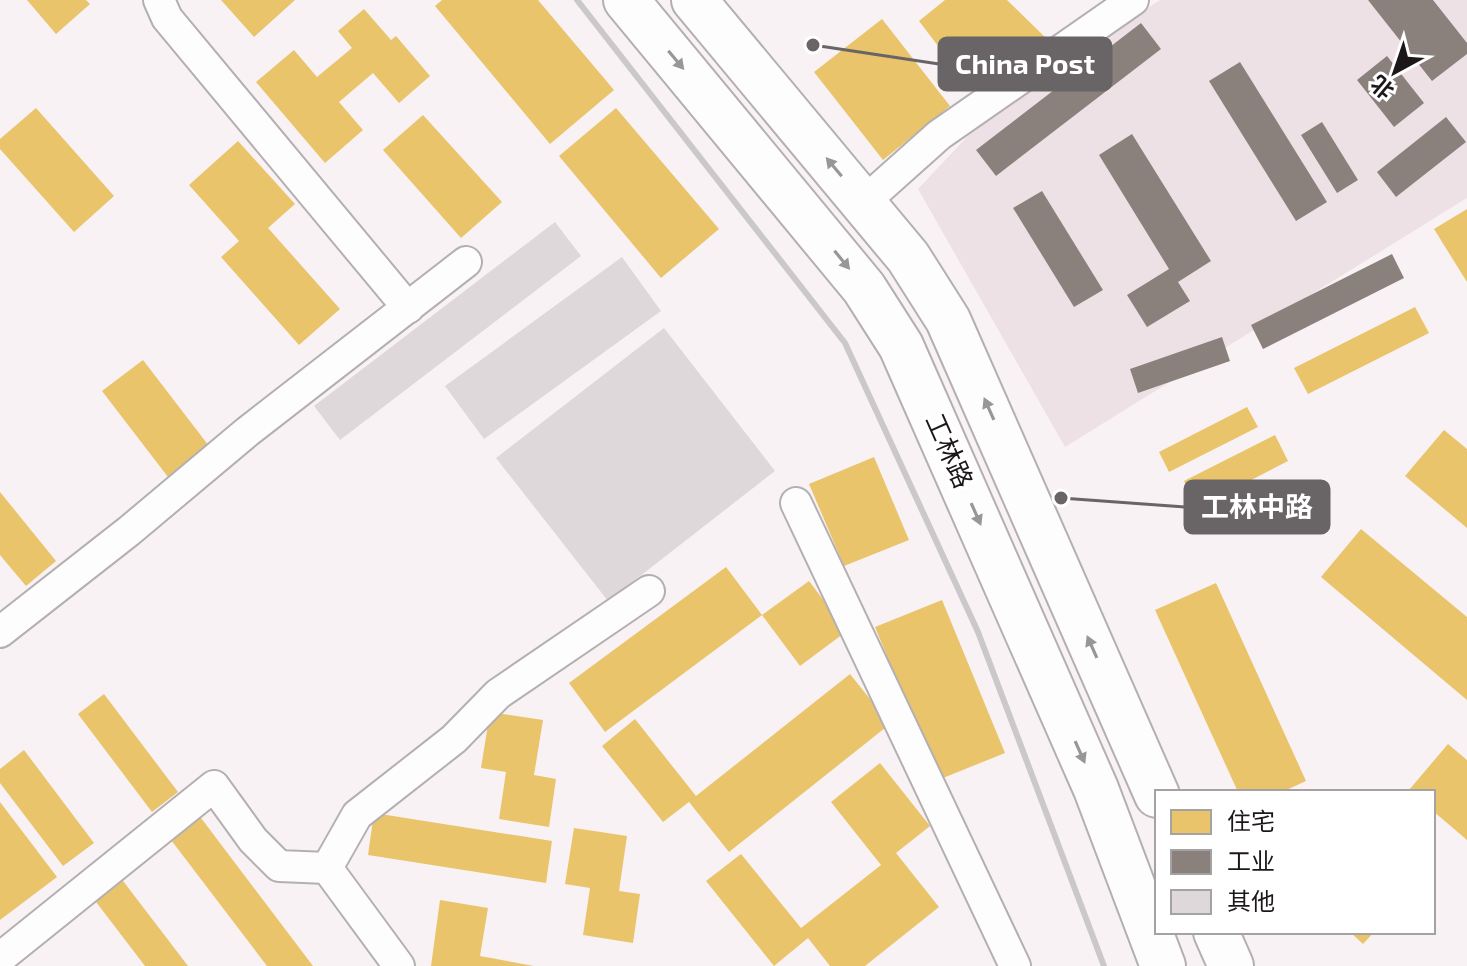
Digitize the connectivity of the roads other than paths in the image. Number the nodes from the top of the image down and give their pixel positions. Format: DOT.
graph roads {
  1 [pos="159,0"];
  2 [pos="626,0"];
  3 [pos="694,0"];
  4 [pos="1133,0"];
  5 [pos="864,202"];
  6 [pos="466,262"];
  7 [pos="408,308"];
  8 [pos="796,503"];
  9 [pos="649,591"];
  10 [pos="0,632"];
  11 [pos="1155,790"];
  12 [pos="327,868"];
  13 [pos="1217,934"];
  14 [pos="0,958"];
  15 [pos="399,966"];
  16 [pos="1015,966"];
  17 [pos="1163,966"];
  18 [pos="1231,966"];
  1 -- 7 [label="street"];
  2 -- 17 [label="highway, 工林路, one-way"];
  5 -- 3 [label="highway, 工林路, one-way"];
  4 -- 5 [label="street"];
  11 -- 5 [label="highway, 工林路, one-way"];
  6 -- 7 [label="street"];
  7 -- 10 [label="street"];
  8 -- 16 [label="street"];
  9 -- 12 [label="street"];
  12 -- 14 [label="street"];
  12 -- 15 [label="street"];
  13 -- 18 [label="highway"];
}
